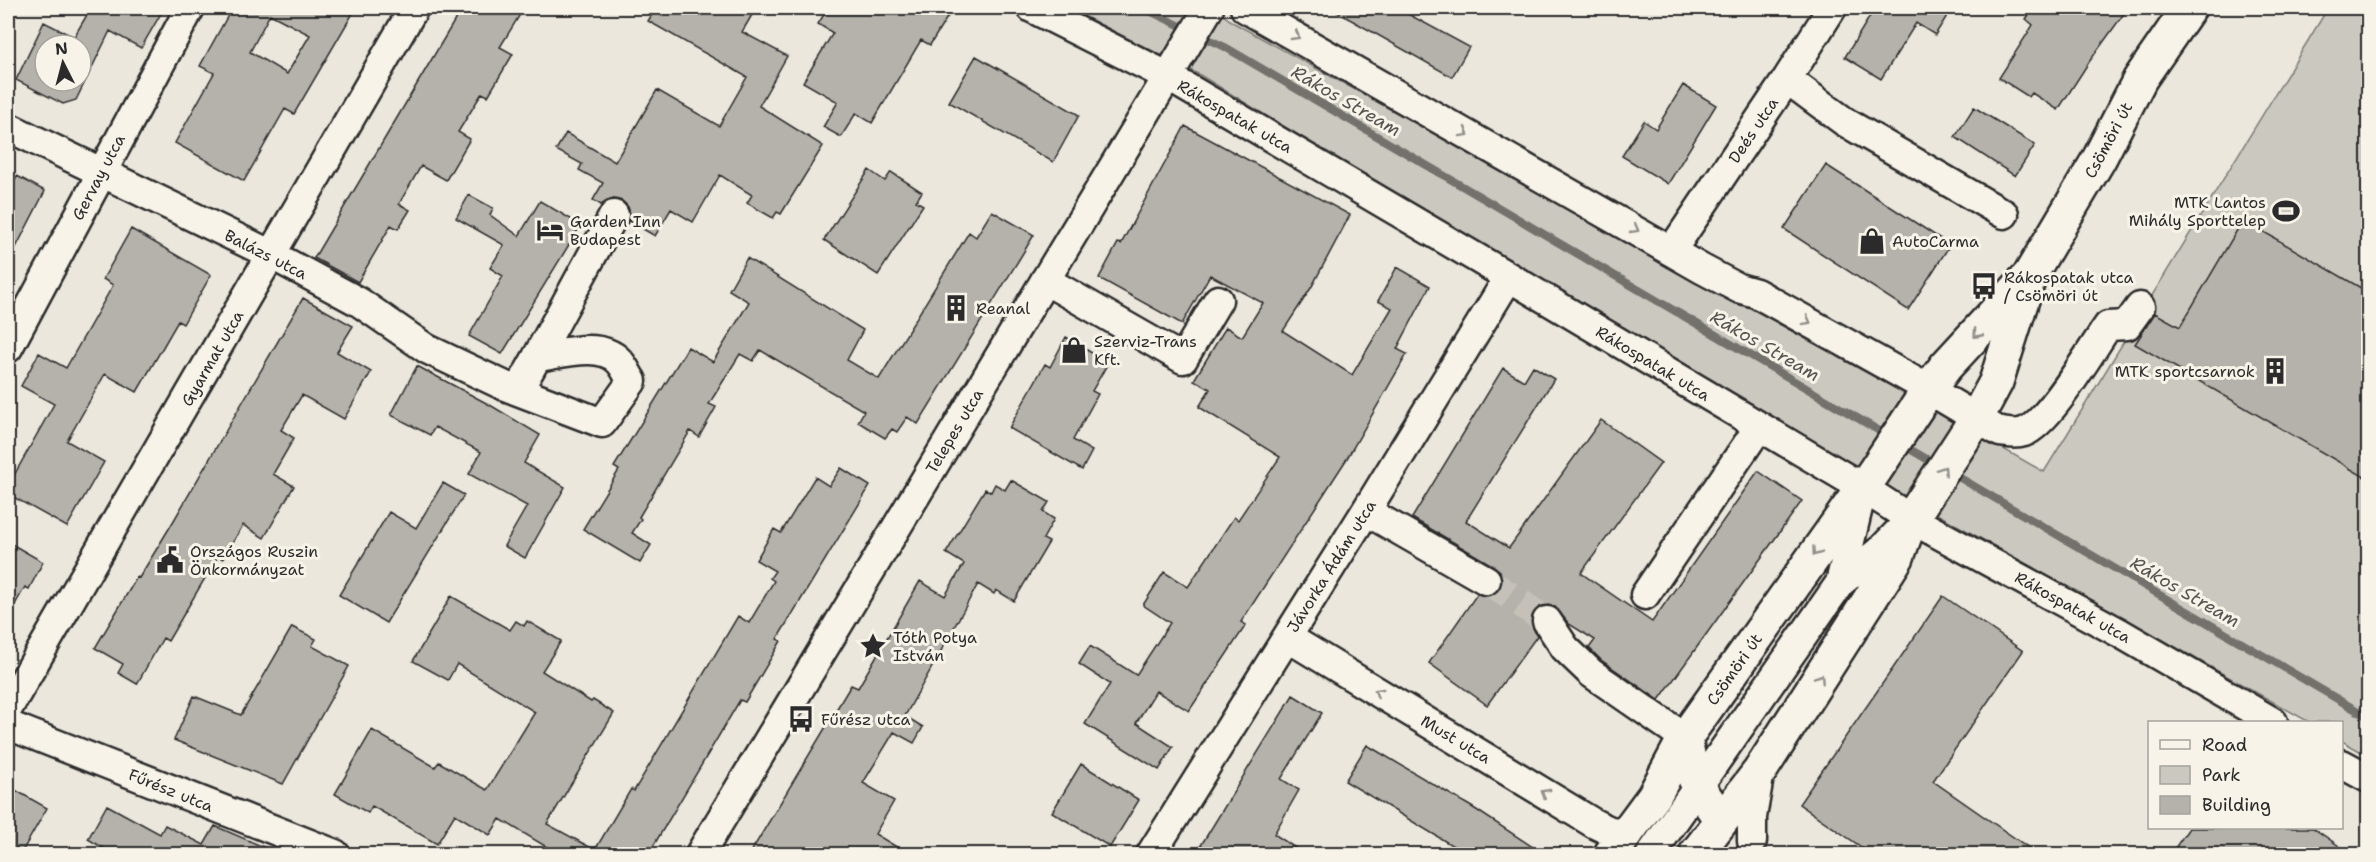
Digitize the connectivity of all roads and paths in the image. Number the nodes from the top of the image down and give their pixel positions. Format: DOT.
graph roads {
  1 [pos="190,8"];
  2 [pos="414,8"];
  3 [pos="1032,8"];
  4 [pos="1209,8"];
  5 [pos="1245,8"];
  6 [pos="1832,8"];
  7 [pos="2189,8"];
  8 [pos="1167,76"];
  9 [pos="1787,79"];
  10 [pos="8,127"];
  11 [pos="100,171"];
  12 [pos="2004,214"];
  13 [pos="614,215"];
  14 [pos="1672,250"];
  15 [pos="272,255"];
  16 [pos="2030,275"];
  17 [pos="1509,277"];
  18 [pos="1045,280"];
  19 [pos="1218,300"];
  20 [pos="2140,307"];
  21 [pos="8,348"];
  22 [pos="537,357"];
  23 [pos="518,391"];
  24 [pos="1922,400"];
  25 [pos="1976,419"];
  26 [pos="1759,427"];
  27 [pos="1868,480"];
  28 [pos="1366,511"];
  29 [pos="1911,519"];
  30 [pos="1486,580"];
  31 [pos="1840,583"];
  32 [pos="1645,595"];
  33 [pos="1547,621"];
  34 [pos="1287,637"];
  35 [pos="8,708"];
  36 [pos="2270,721"];
  37 [pos="8,725"];
  38 [pos="1788,727"];
  39 [pos="1685,738"];
  40 [pos="2343,765"];
  41 [pos="1760,771"];
  42 [pos="2368,778"];
  43 [pos="1695,794"];
  44 [pos="1654,796"];
  45 [pos="1721,820"];
  46 [pos="1630,847"];
  47 [pos="1761,848"];
  48 [pos="335,855"];
  49 [pos="700,855"];
  50 [pos="1151,855"];
  51 [pos="1696,855"];
  1 -- 11 [label="street, Gervay utca"];
  2 -- 15 [label="street, Gyarmat utca"];
  3 -- 8 [label="street, Rákospatak utca"];
  4 -- 8 [label="street, Telepes utca"];
  5 -- 14 [label="street, one-way"];
  6 -- 9 [label="street, Deés utca"];
  7 -- 16 [label="main road, Csömöri út"];
  8 -- 17 [label="street, Rákospatak utca"];
  8 -- 18 [label="street, Telepes utca"];
  9 -- 12 [label="street"];
  9 -- 14 [label="street, Deés utca"];
  10 -- 11 [label="street, Balázs utca"];
  11 -- 15 [label="street, Balázs utca"];
  11 -- 21 [label="street, Gervay utca"];
  13 -- 22 [label="street"];
  14 -- 24 [label="street, one-way"];
  15 -- 23 [label="street, Balázs utca"];
  15 -- 35 [label="street, Gyarmat utca"];
  16 -- 24 [label="main road, Csömöri út, one-way"];
  16 -- 25 [label="main road, Csömöri út"];
  17 -- 26 [label="street, Rákospatak utca"];
  17 -- 28 [label="street, Jávorka Ádám utca"];
  18 -- 19 [label="street"];
  18 -- 49 [label="street, Telepes utca"];
  20 -- 25 [label="street"];
  22 -- 23 [label="street"];
  22 -- 23 [label="street, Balázs utca"];
  24 -- 25 [label="street"];
  24 -- 27 [label="main road, Csömöri út"];
  29 -- 25 [label="main road, Csömöri út, one-way"];
  26 -- 27 [label="street, Rákospatak utca"];
  26 -- 32 [label="street"];
  27 -- 29 [label="street, Rákospatak utca"];
  27 -- 31 [label="street, Csömöri út"];
  27 -- 39 [label="main road, Csömöri út, one-way"];
  28 -- 30 [label="street"];
  28 -- 34 [label="street, Jávorka Ádám utca"];
  29 -- 31 [label="street, Csömöri út"];
  29 -- 36 [label="street, Rákospatak utca"];
  38 -- 29 [label="main road, Csömöri út, one-way"];
  31 -- 43 [label="street, Csömöri út"];
  33 -- 39 [label="street"];
  46 -- 34 [label="street, Must utca, one-way"];
  34 -- 50 [label="street, Jávorka Ádám utca"];
  37 -- 48 [label="street, Fűrész utca"];
  38 -- 41 [label="main road, Csömöri út"];
  38 -- 43 [label="street, Csömöri út"];
  39 -- 43 [label="main road"];
  39 -- 44 [label="main road, Csömöri út"];
  40 -- 42 [label="street"];
  41 -- 45 [label="main road, Csömöri út"];
  41 -- 47 [label="street"];
  43 -- 44 [label="main road"];
  43 -- 45 [label="main road"];
  43 -- 46 [label="street, Csömöri út"];
  44 -- 46 [label="main road, Csömöri út"];
  45 -- 47 [label="street"];
  45 -- 51 [label="main road, Csömöri út"];
}
